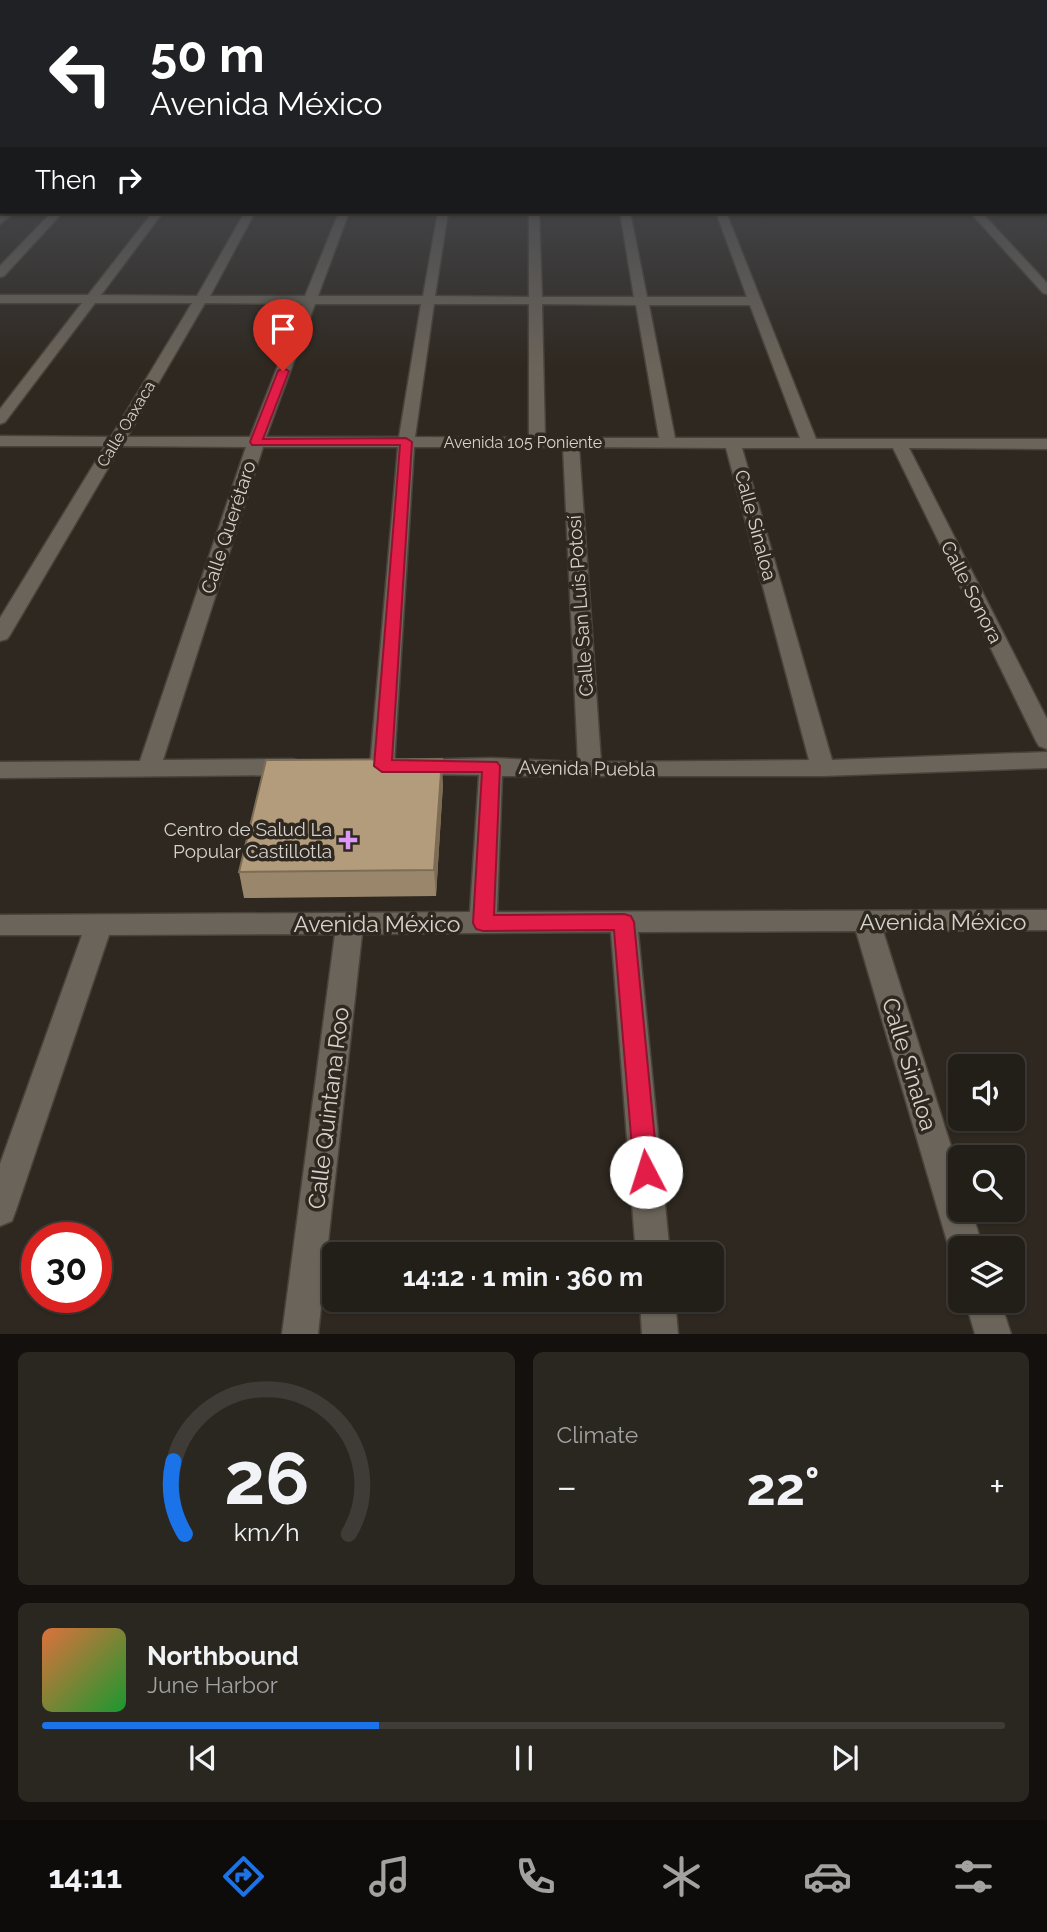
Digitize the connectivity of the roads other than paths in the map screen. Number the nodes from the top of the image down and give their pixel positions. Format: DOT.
graph roads {
  1 [pos="28,243"];
  2 [pos="134,243"];
  3 [pos="233,243"];
  4 [pos="332,243"];
  5 [pos="438,243"];
  6 [pos="534,243"];
  7 [pos="631,243"];
  8 [pos="733,243"];
  9 [pos="1004,243"];
  10 [pos="0,247"];
  11 [pos="20,252"];
  12 [pos="0,257"];
  13 [pos="0,273"];
  14 [pos="1047,290"];
  15 [pos="0,299"];
  16 [pos="91,300"];
  17 [pos="201,300"];
  18 [pos="310,300"];
  19 [pos="428,300"];
  20 [pos="641,301"];
  21 [pos="755,301"];
  22 [pos="534,302"];
  23 [pos="0,419"];
  24 [pos="116,440"];
  25 [pos="0,441"];
  26 [pos="256,442"];
  27 [pos="406,442"];
  28 [pos="537,442"];
  29 [pos="571,442"];
  30 [pos="668,443"];
  31 [pos="733,443"];
  32 [pos="810,443"];
  33 [pos="898,443"];
  34 [pos="1047,444"];
  35 [pos="0,635"];
  36 [pos="1047,741"];
  37 [pos="1047,760"];
  38 [pos="314,766"];
  39 [pos="355,766"];
  40 [pos="382,766"];
  41 [pos="491,766"];
  42 [pos="149,767"];
  43 [pos="823,768"];
  44 [pos="0,770"];
  45 [pos="590,770"];
  46 [pos="1047,920"];
  47 [pos="866,921"];
  48 [pos="624,922"];
  49 [pos="350,923"];
  50 [pos="483,923"];
  51 [pos="0,925"];
  52 [pos="99,925"];
  53 [pos="0,1210"];
  54 [pos="962,1236"];
  55 [pos="652,1242"];
  56 [pos="658,1312"];
  57 [pos="986,1313"];
  58 [pos="300,1334"];
  59 [pos="660,1334"];
  60 [pos="992,1334"];
  1 -- 11 [label="street"];
  2 -- 16 [label="street"];
  3 -- 17 [label="street, Calle Oaxaca"];
  4 -- 18 [label="street, Calle Querétaro"];
  5 -- 19 [label="street"];
  6 -- 22 [label="street"];
  7 -- 20 [label="street"];
  8 -- 21 [label="street"];
  9 -- 14 [label="street"];
  10 -- 11 [label="street"];
  11 -- 12 [label="street"];
  11 -- 13 [label="street"];
  15 -- 16 [label="street"];
  16 -- 17 [label="street"];
  16 -- 23 [label="street"];
  17 -- 18 [label="street"];
  17 -- 24 [label="street, Calle Oaxaca"];
  18 -- 19 [label="street"];
  18 -- 26 [label="street, Calle Querétaro"];
  19 -- 22 [label="street"];
  19 -- 27 [label="street"];
  20 -- 21 [label="street"];
  20 -- 22 [label="street"];
  20 -- 30 [label="street"];
  21 -- 32 [label="street"];
  22 -- 28 [label="street"];
  24 -- 25 [label="street, Avenida 105 Poniente"];
  24 -- 26 [label="street, Avenida 105 Poniente"];
  24 -- 35 [label="street, Calle Oaxaca"];
  26 -- 27 [label="street, Avenida 105 Poniente"];
  26 -- 42 [label="street, Calle Querétaro"];
  27 -- 28 [label="street, Avenida 105 Poniente"];
  27 -- 40 [label="street"];
  28 -- 29 [label="street, Avenida 105 Poniente"];
  29 -- 30 [label="street, Avenida 105 Poniente"];
  29 -- 45 [label="street, Calle San Luis Potosí"];
  30 -- 31 [label="street, Avenida 105 Poniente"];
  31 -- 32 [label="street, Avenida 105 Poniente"];
  31 -- 43 [label="street, Calle Sinaloa"];
  32 -- 33 [label="street, Avenida 105 Poniente"];
  33 -- 34 [label="street, Avenida 105 Poniente"];
  33 -- 36 [label="street, Calle Sonora"];
  37 -- 43 [label="street, Avenida Puebla"];
  38 -- 42 [label="street"];
  39 -- 40 [label="street, Avenida Puebla"];
  40 -- 41 [label="street, Avenida Puebla"];
  41 -- 45 [label="street, Avenida Puebla"];
  41 -- 50 [label="street"];
  42 -- 44 [label="street"];
  43 -- 45 [label="street, Avenida Puebla"];
  46 -- 47 [label="street, Avenida México"];
  47 -- 48 [label="street, Avenida México"];
  47 -- 54 [label="street, Calle Sinaloa"];
  48 -- 50 [label="street, Avenida México"];
  48 -- 55 [label="street"];
  49 -- 50 [label="street, Avenida México"];
  49 -- 52 [label="street, Avenida México"];
  49 -- 58 [label="street, Calle Quintana Roo"];
  51 -- 52 [label="street, Avenida México"];
  52 -- 53 [label="street"];
  56 -- 59 [label="street"];
  57 -- 60 [label="street"];
}
